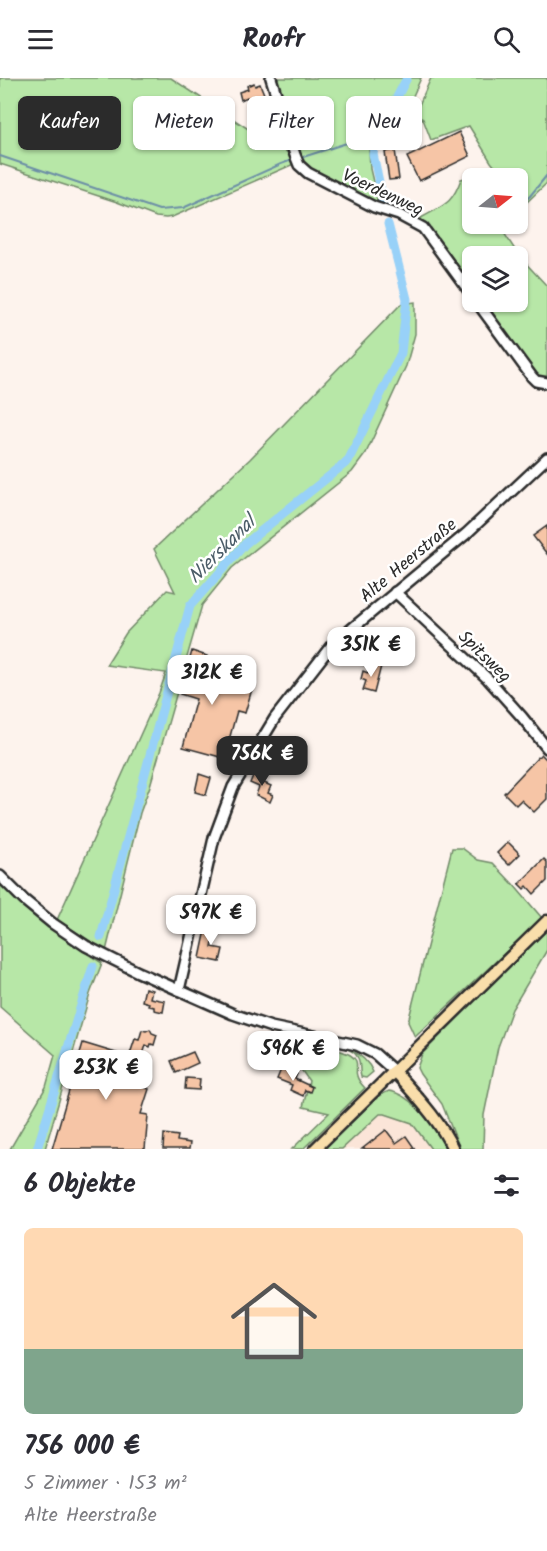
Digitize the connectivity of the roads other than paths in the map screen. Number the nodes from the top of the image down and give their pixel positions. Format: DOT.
graph roads {
  1 [pos="271,78"];
  2 [pos="462,282"];
  3 [pos="484,312"];
  4 [pos="547,383"];
  5 [pos="547,458"];
  6 [pos="395,592"];
  7 [pos="547,748"];
  8 [pos="0,876"];
  9 [pos="547,921"];
  10 [pos="179,990"];
  11 [pos="394,1071"];
  12 [pos="315,1149"];
  13 [pos="453,1149"];
  1 -- 2 [label="street, Voerdenweg"];
  3 -- 4 [label="street"];
  5 -- 6 [label="street, Alte Heerstraße"];
  6 -- 7 [label="street, Spitsweg"];
  6 -- 10 [label="street, Alte Heerstraße"];
  8 -- 10 [label="street"];
  9 -- 11 [label="main road"];
  10 -- 11 [label="street"];
  11 -- 12 [label="main road"];
  11 -- 13 [label="main road"];
}
